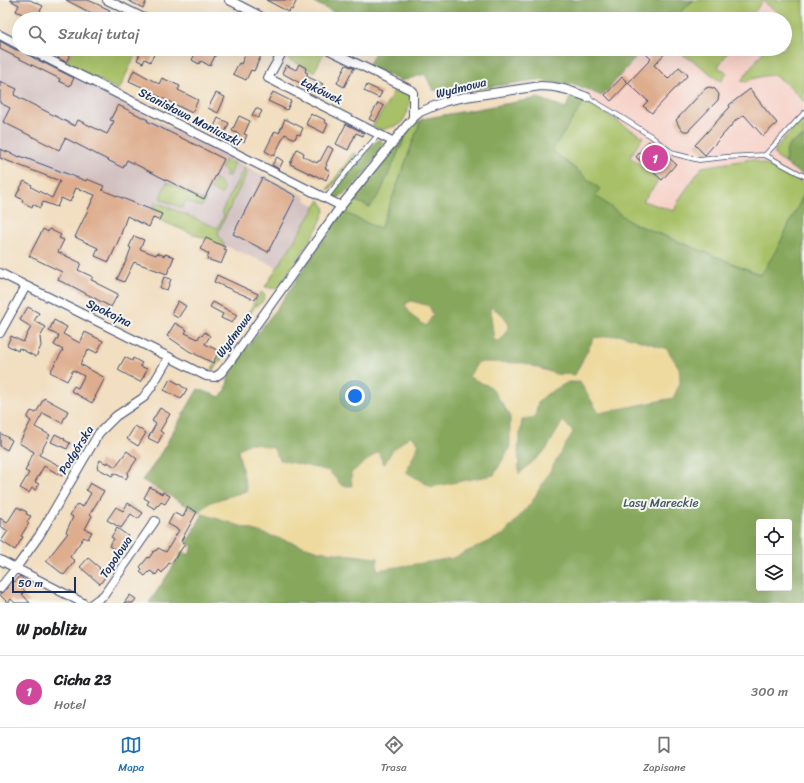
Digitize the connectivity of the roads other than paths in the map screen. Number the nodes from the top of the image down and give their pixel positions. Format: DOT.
graph roads {
  1 [pos="107,0"];
  2 [pos="229,0"];
  3 [pos="132,12"];
  4 [pos="252,12"];
  5 [pos="0,35"];
  6 [pos="12,41"];
  7 [pos="42,56"];
  8 [pos="280,56"];
  9 [pos="341,56"];
  10 [pos="587,97"];
  11 [pos="804,113"];
  12 [pos="413,118"];
  13 [pos="380,134"];
  14 [pos="394,142"];
  15 [pos="766,155"];
  16 [pos="804,176"];
  17 [pos="326,198"];
  18 [pos="341,206"];
  19 [pos="0,273"];
  20 [pos="26,286"];
  21 [pos="0,333"];
  22 [pos="169,357"];
  23 [pos="206,376"];
  24 [pos="155,522"];
  25 [pos="0,560"];
  26 [pos="16,568"];
  27 [pos="0,588"];
  28 [pos="71,600"];
  29 [pos="83,603"];
  30 [pos="93,603"];
  1 -- 3 [label="street"];
  2 -- 4 [label="street"];
  5 -- 6 [label="street"];
  7 -- 17 [label="street, Stanisława Moniuszki"];
  8 -- 13 [label="street, Łąkówek"];
  9 -- 12 [label="street"];
  10 -- 12 [label="street, Wydmowa"];
  10 -- 15 [label="lane, Wydmowa"];
  11 -- 15 [label="lane"];
  12 -- 14 [label="street, Wydmowa"];
  13 -- 14 [label="street, Łąkówek"];
  13 -- 17 [label="lane"];
  14 -- 18 [label="street, Wydmowa"];
  15 -- 16 [label="lane"];
  17 -- 18 [label="street, Stanisława Moniuszki"];
  18 -- 23 [label="street, Wydmowa"];
  19 -- 20 [label="street, Spokojna"];
  20 -- 21 [label="street"];
  20 -- 22 [label="street, Spokojna"];
  22 -- 23 [label="street, Spokojna"];
  22 -- 26 [label="street, Podgórska"];
  24 -- 30 [label="street, Topolowa"];
  25 -- 26 [label="street"];
  26 -- 27 [label="street, Podgórska"];
  26 -- 28 [label="street"];
  28 -- 29 [label="street"];
}
